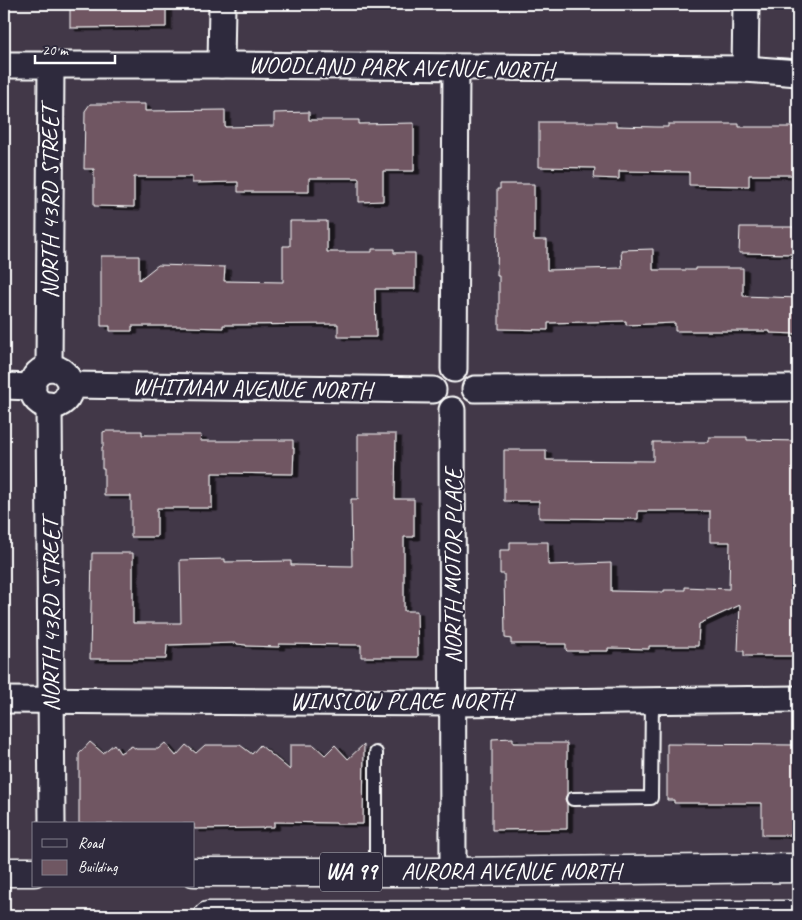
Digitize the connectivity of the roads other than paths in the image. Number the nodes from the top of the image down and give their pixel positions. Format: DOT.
graph roads {
  1 [pos="222,4"];
  2 [pos="746,4"];
  3 [pos="4,65"];
  4 [pos="51,65"];
  5 [pos="221,65"];
  6 [pos="456,68"];
  7 [pos="746,69"];
  8 [pos="798,73"];
  9 [pos="49,368"];
  10 [pos="454,369"];
  11 [pos="4,386"];
  12 [pos="71,386"];
  13 [pos="33,387"];
  14 [pos="798,388"];
  15 [pos="475,389"];
  16 [pos="433,390"];
  17 [pos="49,405"];
  18 [pos="452,410"];
  19 [pos="798,699"];
  20 [pos="4,700"];
  21 [pos="52,700"];
  22 [pos="652,700"];
  23 [pos="453,703"];
  24 [pos="376,753"];
  25 [pos="573,799"];
  26 [pos="52,822"];
  27 [pos="798,868"];
  28 [pos="4,872"];
  29 [pos="32,872"];
  30 [pos="195,872"];
  31 [pos="376,872"];
  32 [pos="453,872"];
  33 [pos="708,915"];
  34 [pos="798,915"];
  35 [pos="208,916"];
  36 [pos="462,916"];
  1 -- 5 [label="street"];
  2 -- 7 [label="street"];
  3 -- 4 [label="street, WOODLAND PARK AVENUE NORTH"];
  4 -- 5 [label="street, WOODLAND PARK AVENUE NORTH"];
  4 -- 9 [label="street, NORTH 43RD STREET"];
  5 -- 6 [label="street, WOODLAND PARK AVENUE NORTH"];
  6 -- 7 [label="street, WOODLAND PARK AVENUE NORTH"];
  6 -- 10 [label="street"];
  7 -- 8 [label="street, WOODLAND PARK AVENUE NORTH"];
  9 -- 12 [label="street"];
  9 -- 13 [label="street"];
  10 -- 15 [label="street"];
  10 -- 16 [label="street"];
  11 -- 13 [label="street"];
  12 -- 16 [label="street, WHITMAN AVENUE NORTH"];
  12 -- 17 [label="street"];
  13 -- 17 [label="street"];
  14 -- 15 [label="street"];
  15 -- 18 [label="street"];
  16 -- 18 [label="street"];
  17 -- 21 [label="street, NORTH 43RD STREET"];
  18 -- 23 [label="street, NORTH MOTOR PLACE"];
  19 -- 22 [label="street, WINSLOW PLACE NORTH"];
  20 -- 21 [label="street, WINSLOW PLACE NORTH"];
  21 -- 23 [label="street, WINSLOW PLACE NORTH"];
  21 -- 26 [label="street, NORTH 43RD STREET"];
  22 -- 23 [label="street, WINSLOW PLACE NORTH"];
  22 -- 25 [label="lane"];
  23 -- 32 [label="street, NORTH MOTOR PLACE"];
  24 -- 31 [label="lane"];
  27 -- 32 [label="highway, AURORA AVENUE NORTH / WA 99"];
  28 -- 29 [label="highway"];
  30 -- 31 [label="highway, AURORA AVENUE NORTH / WA 99"];
  31 -- 32 [label="highway, AURORA AVENUE NORTH / WA 99"];
  33 -- 34 [label="highway, AURORA AVENUE NORTH / WA 99"];
  33 -- 36 [label="highway, AURORA AVENUE NORTH / WA 99"];
  35 -- 36 [label="highway, AURORA AVENUE NORTH / WA 99"];
}
